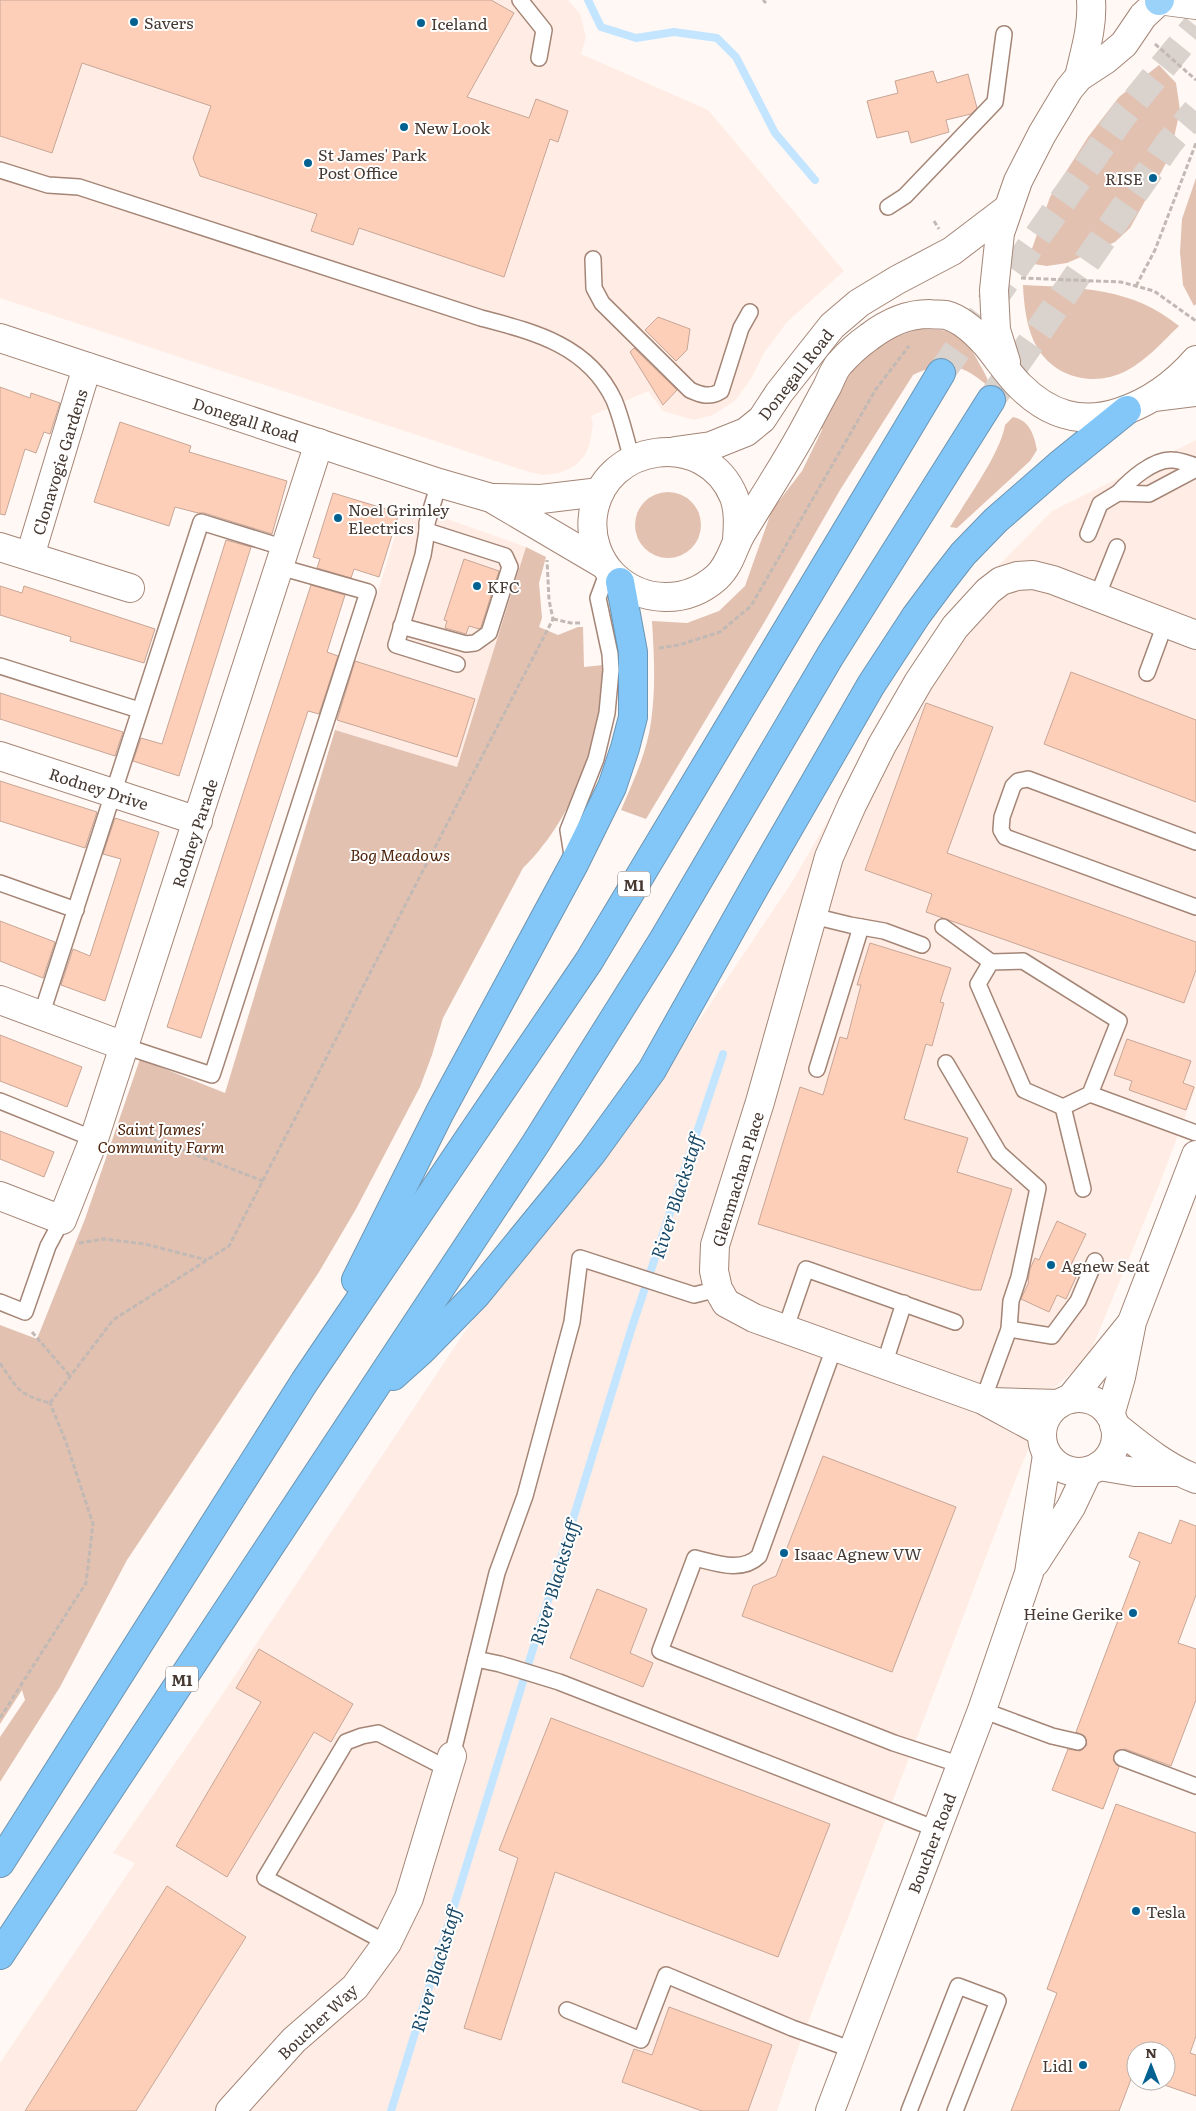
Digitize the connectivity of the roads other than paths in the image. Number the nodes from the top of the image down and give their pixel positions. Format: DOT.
graph roads {
  1 [pos="520,0"];
  2 [pos="1091,0"];
  3 [pos="1159,0"];
  4 [pos="1196,5"];
  5 [pos="1004,34"];
  6 [pos="539,58"];
  7 [pos="1078,77"];
  8 [pos="0,170"];
  9 [pos="888,207"];
  10 [pos="1006,210"];
  11 [pos="593,259"];
  12 [pos="750,312"];
  13 [pos="0,338"];
  14 [pos="1196,360"];
  15 [pos="87,367"];
  16 [pos="941,373"];
  17 [pos="1010,373"];
  18 [pos="1196,392"];
  19 [pos="1154,397"];
  20 [pos="991,400"];
  21 [pos="1127,410"];
  22 [pos="319,443"];
  23 [pos="674,452"];
  24 [pos="632,459"];
  25 [pos="1196,467"];
  26 [pos="439,483"];
  27 [pos="600,492"];
  28 [pos="1118,493"];
  29 [pos="492,498"];
  30 [pos="428,531"];
  31 [pos="1088,534"];
  32 [pos="738,540"];
  33 [pos="0,547"];
  34 [pos="1117,547"];
  35 [pos="30,556"];
  36 [pos="282,557"];
  37 [pos="611,572"];
  38 [pos="130,588"];
  39 [pos="1097,597"];
  40 [pos="1165,624"];
  41 [pos="401,626"];
  42 [pos="1196,635"];
  43 [pos="457,664"];
  44 [pos="0,666"];
  45 [pos="1147,673"];
  46 [pos="139,710"];
  47 [pos="0,756"];
  48 [pos="113,793"];
  49 [pos="198,821"];
  50 [pos="1196,842"];
  51 [pos="0,883"];
  52 [pos="1196,907"];
  53 [pos="76,910"];
  54 [pos="813,916"];
  55 [pos="861,927"];
  56 [pos="943,927"];
  57 [pos="922,945"];
  58 [pos="991,962"];
  59 [pos="0,1000"];
  60 [pos="41,1016"];
  61 [pos="124,1046"];
  62 [pos="946,1062"];
  63 [pos="817,1069"];
  64 [pos="1090,1094"];
  65 [pos="0,1102"];
  66 [pos="1063,1107"];
  67 [pos="98,1129"];
  68 [pos="1196,1133"];
  69 [pos="1196,1155"];
  70 [pos="1083,1189"];
  71 [pos="0,1196"];
  72 [pos="62,1220"];
  73 [pos="1095,1262"];
  74 [pos="718,1289"];
  75 [pos="0,1302"];
  76 [pos="904,1304"];
  77 [pos="955,1322"];
  78 [pos="1132,1322"];
  79 [pos="1009,1329"];
  80 [pos="785,1330"];
  81 [pos="834,1348"];
  82 [pos="884,1365"];
  83 [pos="305,1382"];
  84 [pos="985,1401"];
  85 [pos="1064,1401"];
  86 [pos="364,1402"];
  87 [pos="1112,1420"];
  88 [pos="1044,1443"];
  89 [pos="1094,1468"];
  90 [pos="1187,1476"];
  91 [pos="1029,1573"];
  92 [pos="476,1659"];
  93 [pos="982,1710"];
  94 [pos="1078,1742"];
  95 [pos="1122,1758"];
  96 [pos="450,1762"];
  97 [pos="961,1765"];
  98 [pos="1196,1786"];
  99 [pos="936,1829"];
  100 [pos="0,1863"];
  101 [pos="387,1944"];
  102 [pos="0,1955"];
  103 [pos="567,2010"];
  104 [pos="853,2050"];
  105 [pos="230,2111"];
  106 [pos="830,2111"];
  107 [pos="909,2111"];
  108 [pos="955,2111"];
  1 -- 6 [label="lane"];
  2 -- 7 [label="street"];
  3 -- 4 [label="street"];
  3 -- 7 [label="street"];
  5 -- 9 [label="lane"];
  7 -- 10 [label="street"];
  8 -- 24 [label="lane"];
  10 -- 17 [label="street"];
  10 -- 23 [label="street, Donegall Road"];
  11 -- 12 [label="lane"];
  13 -- 15 [label="street, Donegall Road"];
  14 -- 19 [label="street"];
  15 -- 22 [label="street, Donegall Road"];
  15 -- 35 [label="street, Clonavogie Gardens"];
  16 -- 83 [label="highway, M1"];
  17 -- 21 [label="street"];
  17 -- 32 [label="street"];
  18 -- 19 [label="street"];
  19 -- 21 [label="street"];
  20 -- 86 [label="highway, M1"];
  21 -- 86 [label="highway"];
  22 -- 26 [label="street, Donegall Road"];
  22 -- 36 [label="street, Rodney Parade"];
  23 -- 24 [label="street"];
  23 -- 32 [label="street"];
  24 -- 27 [label="street"];
  25 -- 28 [label="lane"];
  25 -- 28 [label="lane"];
  26 -- 29 [label="street, Donegall Road"];
  26 -- 30 [label="lane"];
  27 -- 29 [label="street, Donegall Road"];
  27 -- 37 [label="street"];
  28 -- 31 [label="lane"];
  29 -- 37 [label="street, Donegall Road"];
  30 -- 41 [label="lane"];
  30 -- 41 [label="lane"];
  32 -- 37 [label="street"];
  33 -- 35 [label="street, Clonavogie Gardens"];
  34 -- 39 [label="lane"];
  35 -- 38 [label="street, Clonavogie Gardens"];
  36 -- 46 [label="lane"];
  36 -- 49 [label="street, Rodney Parade"];
  36 -- 61 [label="lane"];
  37 -- 83 [label="highway"];
  39 -- 40 [label="street, Glenmachan Place"];
  39 -- 54 [label="street, Glenmachan Place"];
  40 -- 42 [label="street, Glenmachan Place"];
  40 -- 45 [label="lane"];
  41 -- 43 [label="lane"];
  44 -- 46 [label="lane"];
  46 -- 48 [label="lane"];
  47 -- 48 [label="street, Rodney Drive"];
  48 -- 49 [label="street, Rodney Drive"];
  48 -- 53 [label="lane"];
  49 -- 61 [label="street, Rodney Parade"];
  50 -- 52 [label="lane"];
  51 -- 53 [label="lane"];
  53 -- 60 [label="lane"];
  54 -- 55 [label="lane"];
  54 -- 74 [label="street, Glenmachan Place"];
  55 -- 57 [label="lane"];
  55 -- 63 [label="lane"];
  56 -- 58 [label="lane"];
  58 -- 64 [label="lane"];
  58 -- 66 [label="lane"];
  59 -- 60 [label="street"];
  60 -- 61 [label="street"];
  61 -- 67 [label="street, Rodney Parade"];
  62 -- 79 [label="lane"];
  64 -- 66 [label="lane"];
  64 -- 68 [label="lane"];
  65 -- 67 [label="lane"];
  66 -- 70 [label="lane"];
  67 -- 72 [label="street, Rodney Parade"];
  69 -- 78 [label="street"];
  71 -- 72 [label="street"];
  72 -- 75 [label="lane"];
  73 -- 79 [label="lane"];
  74 -- 80 [label="street"];
  74 -- 92 [label="lane"];
  76 -- 77 [label="lane"];
  76 -- 80 [label="lane"];
  76 -- 82 [label="lane"];
  78 -- 85 [label="street"];
  78 -- 87 [label="street"];
  79 -- 84 [label="lane"];
  80 -- 81 [label="street"];
  81 -- 82 [label="street"];
  81 -- 97 [label="lane"];
  82 -- 84 [label="street"];
  83 -- 100 [label="highway, M1"];
  84 -- 85 [label="street"];
  84 -- 88 [label="street"];
  85 -- 87 [label="street"];
  85 -- 88 [label="street"];
  86 -- 102 [label="highway, M1"];
  87 -- 89 [label="street"];
  87 -- 90 [label="street"];
  88 -- 89 [label="street"];
  88 -- 91 [label="street, Boucher Road"];
  89 -- 90 [label="street"];
  89 -- 91 [label="street, Boucher Road"];
  91 -- 93 [label="street, Boucher Road"];
  92 -- 96 [label="lane"];
  92 -- 99 [label="lane"];
  93 -- 94 [label="lane"];
  93 -- 97 [label="street, Boucher Road"];
  95 -- 98 [label="lane"];
  96 -- 101 [label="street, Boucher Way"];
  96 -- 101 [label="lane"];
  97 -- 99 [label="street, Boucher Road"];
  99 -- 104 [label="street, Boucher Road"];
  101 -- 105 [label="street, Boucher Way"];
  103 -- 104 [label="lane"];
  104 -- 106 [label="street, Boucher Road"];
  107 -- 108 [label="lane"];
}
